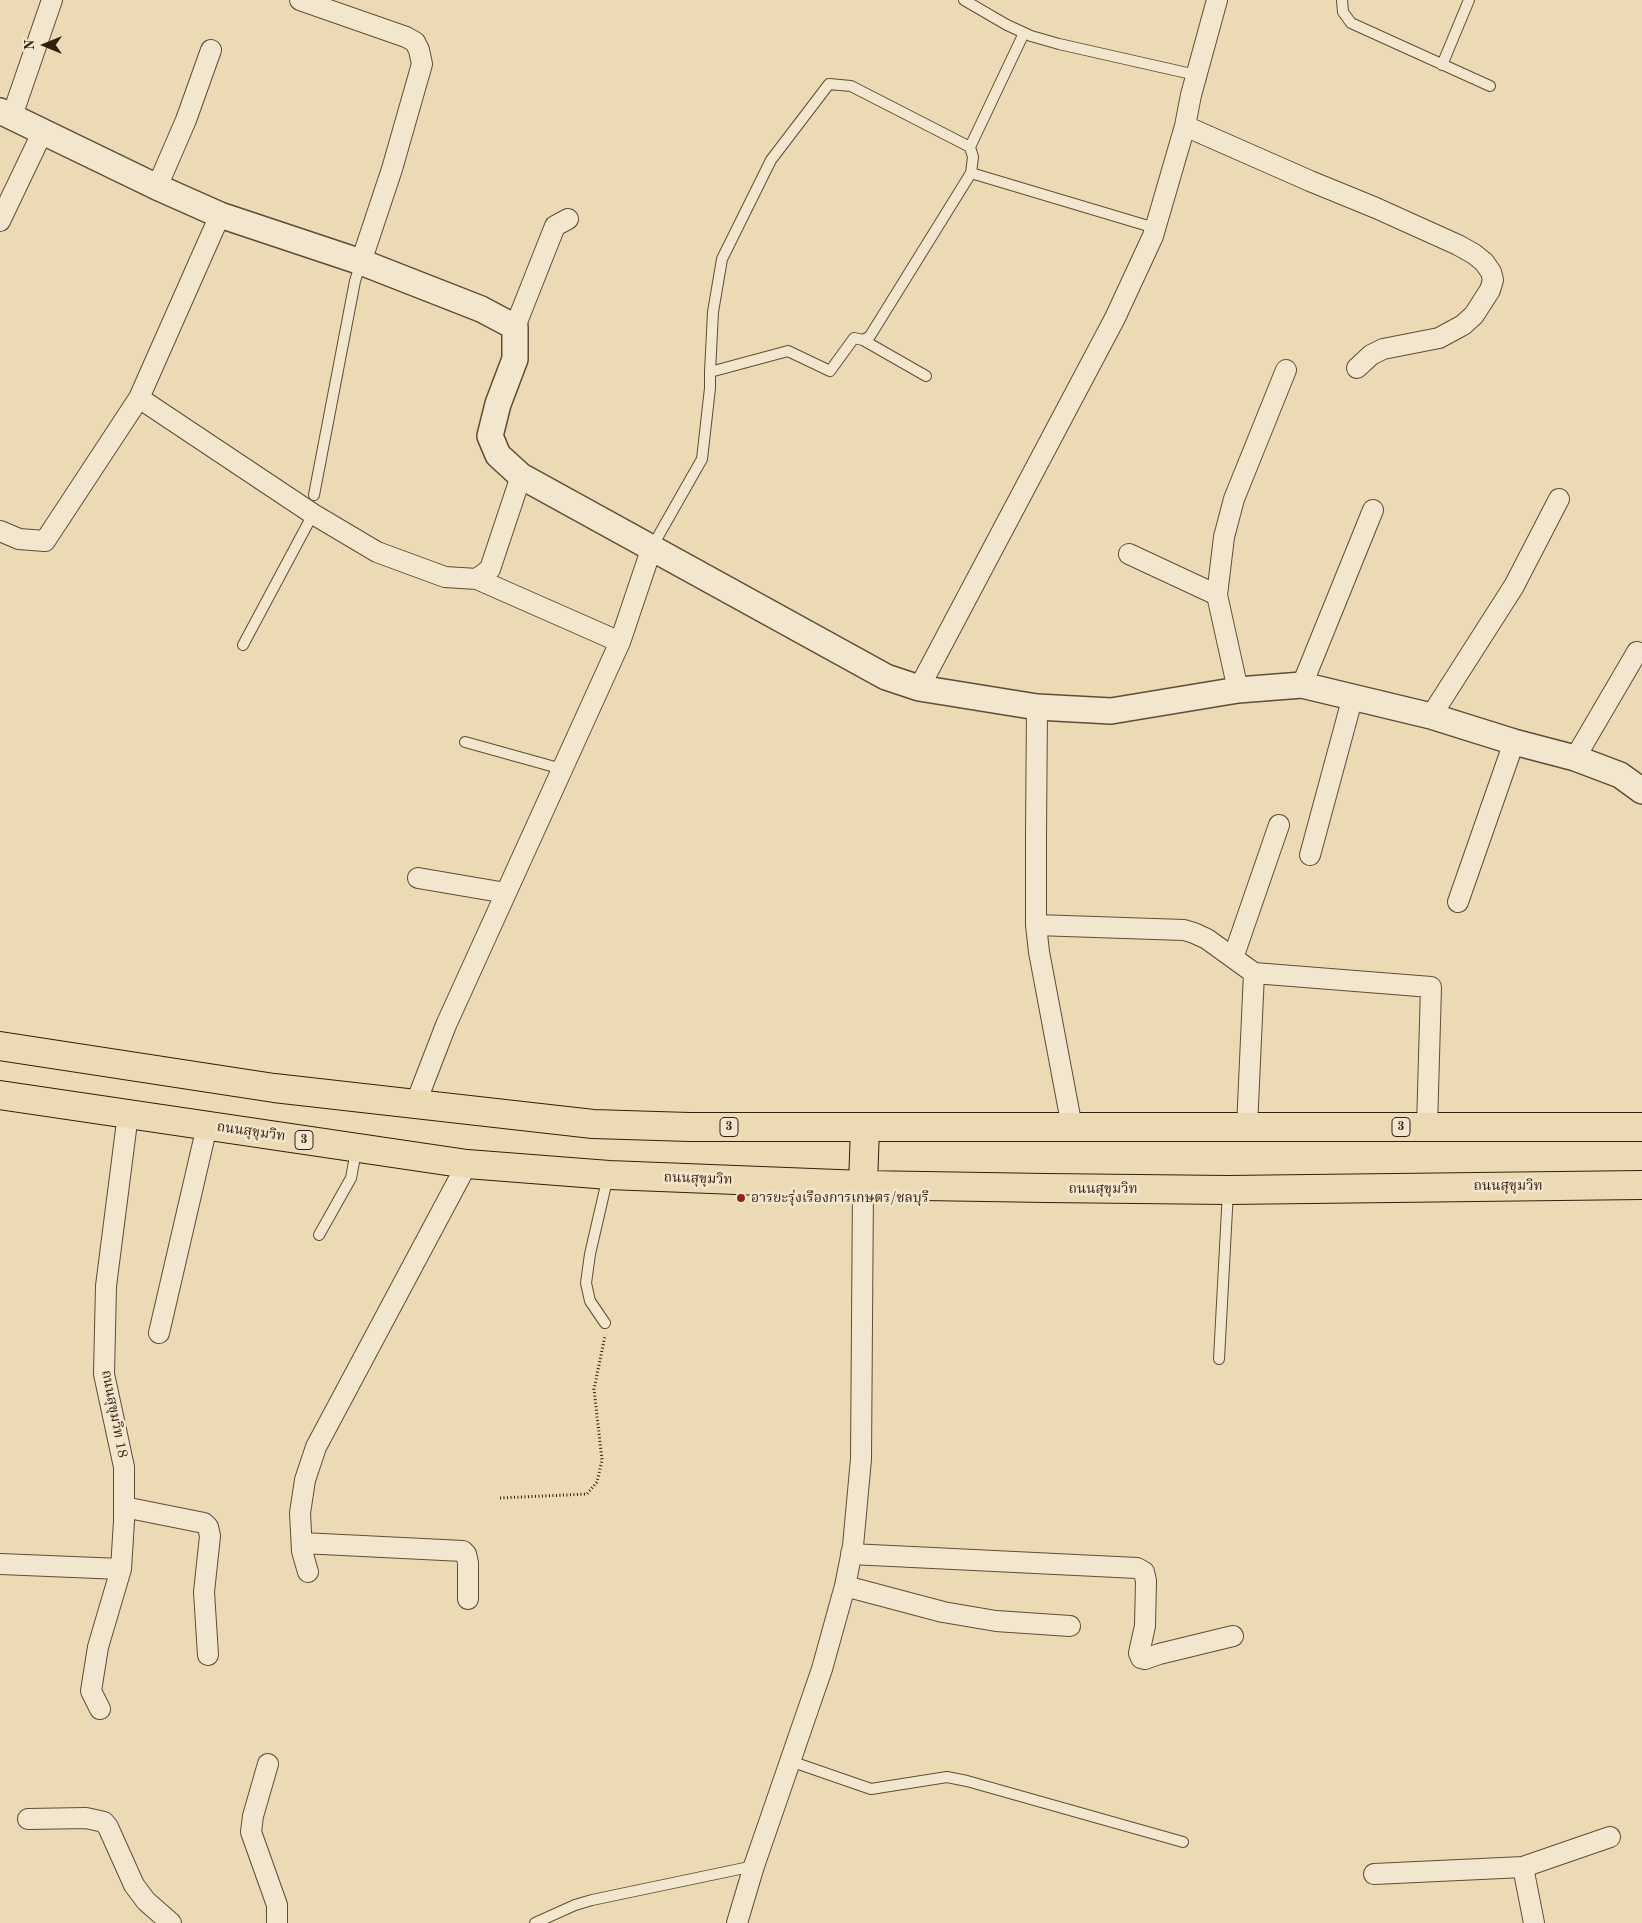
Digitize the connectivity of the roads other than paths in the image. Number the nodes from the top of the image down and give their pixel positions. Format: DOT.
graph roads {
  1 [pos="52,0"];
  2 [pos="300,0"];
  3 [pos="964,0"];
  4 [pos="1217,0"];
  5 [pos="1342,0"];
  6 [pos="1469,0"];
  7 [pos="1024,33"];
  8 [pos="211,50"];
  9 [pos="1442,65"];
  10 [pos="1196,75"];
  11 [pos="1490,86"];
  12 [pos="6,113"];
  13 [pos="1185,126"];
  14 [pos="43,131"];
  15 [pos="970,147"];
  16 [pos="971,173"];
  17 [pos="157,187"];
  18 [pos="220,215"];
  19 [pos="568,219"];
  20 [pos="0,221"];
  21 [pos="1155,228"];
  22 [pos="360,262"];
  23 [pos="515,326"];
  24 [pos="863,340"];
  25 [pos="1357,368"];
  26 [pos="1286,370"];
  27 [pos="710,372"];
  28 [pos="926,376"];
  29 [pos="139,398"];
  30 [pos="521,476"];
  31 [pos="1560,499"];
  32 [pos="313,504"];
  33 [pos="1373,510"];
  34 [pos="0,531"];
  35 [pos="652,547"];
  36 [pos="1129,554"];
  37 [pos="477,579"];
  38 [pos="1217,595"];
  39 [pos="620,642"];
  40 [pos="242,644"];
  41 [pos="1637,652"];
  42 [pos="1302,685"];
  43 [pos="919,688"];
  44 [pos="1238,690"];
  45 [pos="1352,696"];
  46 [pos="1037,707"];
  47 [pos="1431,716"];
  48 [pos="465,742"];
  49 [pos="1514,742"];
  50 [pos="1575,758"];
  51 [pos="562,769"];
  52 [pos="1642,791"];
  53 [pos="1279,825"];
  54 [pos="1310,854"];
  55 [pos="418,878"];
  56 [pos="506,893"];
  57 [pos="1458,902"];
  58 [pos="1036,925"];
  59 [pos="1233,958"];
  60 [pos="1254,973"];
  61 [pos="0,1046"];
  62 [pos="0,1095"];
  63 [pos="415,1105"];
  64 [pos="128,1114"];
  65 [pos="207,1126"];
  66 [pos="865,1127"];
  67 [pos="1072,1127"];
  68 [pos="1247,1127"];
  69 [pos="1427,1127"];
  70 [pos="1642,1127"];
  71 [pos="354,1147"];
  72 [pos="467,1164"];
  73 [pos="609,1176"];
  74 [pos="864,1185"];
  75 [pos="1642,1185"];
  76 [pos="1228,1190"];
  77 [pos="319,1235"];
  78 [pos="605,1323"];
  79 [pos="159,1333"];
  80 [pos="1219,1359"];
  81 [pos="124,1507"];
  82 [pos="302,1543"];
  83 [pos="851,1554"];
  84 [pos="0,1564"];
  85 [pos="121,1569"];
  86 [pos="308,1572"];
  87 [pos="845,1586"];
  88 [pos="468,1600"];
  89 [pos="1070,1626"];
  90 [pos="1233,1636"];
  91 [pos="208,1655"];
  92 [pos="100,1709"];
  93 [pos="790,1761"];
  94 [pos="268,1764"];
  95 [pos="28,1819"];
  96 [pos="1610,1837"];
  97 [pos="1183,1842"];
  98 [pos="754,1866"];
  99 [pos="1522,1867"];
  100 [pos="1374,1874"];
  101 [pos="171,1923"];
  102 [pos="277,1923"];
  103 [pos="535,1923"];
  104 [pos="737,1923"];
  105 [pos="1534,1923"];
  1 -- 12 [label="street"];
  2 -- 22 [label="street"];
  3 -- 7 [label="lane"];
  4 -- 10 [label="street"];
  5 -- 9 [label="lane"];
  6 -- 9 [label="lane"];
  7 -- 10 [label="lane"];
  7 -- 15 [label="lane"];
  8 -- 17 [label="street"];
  9 -- 11 [label="lane"];
  10 -- 13 [label="street"];
  12 -- 14 [label="street"];
  13 -- 21 [label="street"];
  13 -- 25 [label="street"];
  14 -- 17 [label="street"];
  14 -- 20 [label="street"];
  15 -- 16 [label="lane"];
  15 -- 27 [label="lane"];
  16 -- 21 [label="lane"];
  16 -- 24 [label="lane"];
  17 -- 18 [label="street"];
  18 -- 22 [label="street"];
  18 -- 29 [label="street"];
  19 -- 23 [label="street"];
  21 -- 43 [label="street"];
  22 -- 23 [label="street"];
  22 -- 32 [label="lane"];
  23 -- 30 [label="street"];
  24 -- 27 [label="lane"];
  24 -- 28 [label="lane"];
  26 -- 38 [label="street"];
  27 -- 35 [label="lane"];
  29 -- 32 [label="street"];
  29 -- 34 [label="street"];
  30 -- 35 [label="street"];
  30 -- 37 [label="street"];
  31 -- 47 [label="street"];
  32 -- 37 [label="street"];
  32 -- 40 [label="lane"];
  33 -- 42 [label="street"];
  35 -- 39 [label="street"];
  35 -- 43 [label="street"];
  36 -- 38 [label="street"];
  37 -- 39 [label="street"];
  38 -- 44 [label="street"];
  39 -- 51 [label="street"];
  41 -- 50 [label="street"];
  42 -- 44 [label="street"];
  42 -- 45 [label="street"];
  43 -- 46 [label="street"];
  44 -- 46 [label="street"];
  45 -- 47 [label="street"];
  45 -- 54 [label="street"];
  46 -- 58 [label="street"];
  47 -- 49 [label="street"];
  48 -- 51 [label="lane"];
  49 -- 50 [label="street"];
  49 -- 57 [label="street"];
  50 -- 52 [label="street"];
  51 -- 56 [label="street"];
  53 -- 59 [label="street"];
  55 -- 56 [label="street"];
  56 -- 63 [label="street"];
  58 -- 59 [label="street"];
  58 -- 67 [label="street"];
  59 -- 60 [label="street"];
  60 -- 68 [label="street"];
  60 -- 69 [label="street"];
  61 -- 63 [label="main road, 3"];
  62 -- 64 [label="main road, ถนนสุขุมวิท / 3"];
  63 -- 66 [label="main road, 3"];
  64 -- 65 [label="main road, ถนนสุขุมวิท / 3"];
  64 -- 81 [label="street, ถนนสุขุมวิท 18"];
  65 -- 71 [label="main road, ถนนสุขุมวิท / 3"];
  65 -- 79 [label="street"];
  66 -- 67 [label="main road, 3"];
  66 -- 74 [label="main road"];
  67 -- 68 [label="main road, 3"];
  68 -- 69 [label="main road, 3"];
  69 -- 70 [label="main road, 3"];
  71 -- 72 [label="main road, ถนนสุขุมวิท / 3"];
  71 -- 77 [label="lane"];
  72 -- 73 [label="main road, ถนนสุขุมวิท / 3"];
  72 -- 82 [label="street"];
  73 -- 74 [label="main road, ถนนสุขุมวิท / 3"];
  73 -- 78 [label="lane"];
  74 -- 76 [label="main road, ถนนสุขุมวิท / 3"];
  74 -- 83 [label="street"];
  75 -- 76 [label="main road, ถนนสุขุมวิท / 3"];
  76 -- 80 [label="lane"];
  81 -- 85 [label="street, ถนนสุขุมวิท 18"];
  81 -- 91 [label="street"];
  82 -- 86 [label="street"];
  82 -- 88 [label="street"];
  83 -- 87 [label="street"];
  83 -- 90 [label="street"];
  84 -- 85 [label="street"];
  85 -- 92 [label="street, ถนนสุขุมวิท 18"];
  87 -- 89 [label="street"];
  87 -- 93 [label="street"];
  93 -- 97 [label="lane"];
  93 -- 98 [label="street"];
  94 -- 102 [label="street"];
  95 -- 101 [label="street"];
  96 -- 99 [label="street"];
  98 -- 103 [label="lane"];
  98 -- 104 [label="street"];
  99 -- 100 [label="street"];
  99 -- 105 [label="street"];
}
